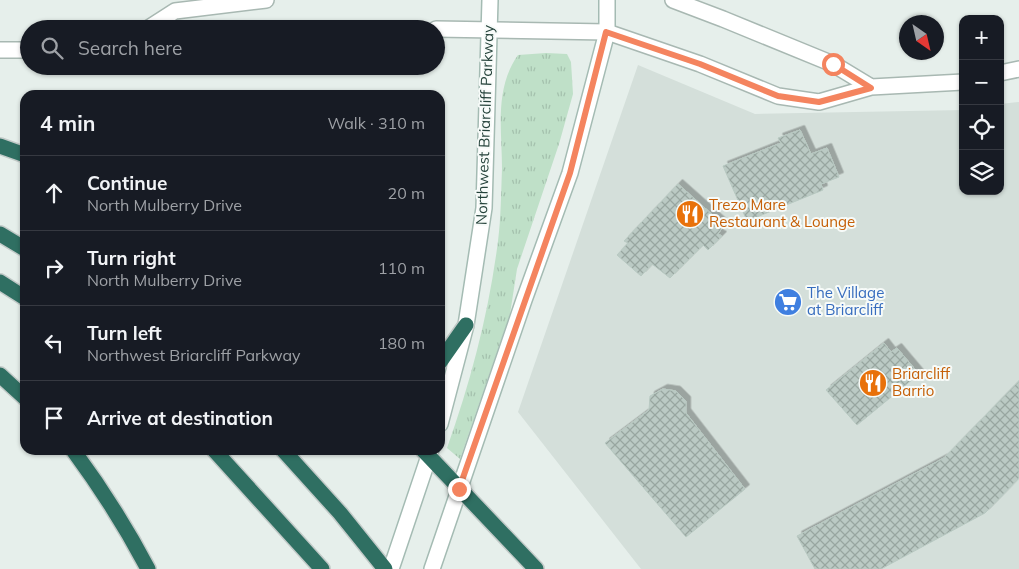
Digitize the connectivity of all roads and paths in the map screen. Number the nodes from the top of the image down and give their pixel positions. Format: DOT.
graph roads {
  1 [pos="266,0"];
  2 [pos="490,0"];
  3 [pos="608,0"];
  4 [pos="673,0"];
  5 [pos="161,20"];
  6 [pos="445,29"];
  7 [pos="490,30"];
  8 [pos="606,32"];
  9 [pos="0,50"];
  10 [pos="20,50"];
  11 [pos="1019,69"];
  12 [pos="1004,72"];
  13 [pos="959,82"];
  14 [pos="871,88"];
  15 [pos="0,146"];
  16 [pos="20,153"];
  17 [pos="0,234"];
  18 [pos="20,246"];
  19 [pos="0,282"];
  20 [pos="20,295"];
  21 [pos="466,325"];
  22 [pos="445,355"];
  23 [pos="0,375"];
  24 [pos="20,393"];
  25 [pos="445,405"];
  26 [pos="77,455"];
  27 [pos="219,455"];
  28 [pos="288,455"];
  29 [pos="426,455"];
  30 [pos="430,455"];
  31 [pos="459,489"];
  32 [pos="322,568"];
  33 [pos="148,569"];
  34 [pos="385,569"];
  35 [pos="391,569"];
  36 [pos="432,569"];
  37 [pos="536,569"];
  1 -- 5 [label="main road"];
  2 -- 7 [label="main road, Northwest Briarcliff Parkway"];
  3 -- 8 [label="main road"];
  4 -- 14 [label="main road"];
  6 -- 7 [label="main road"];
  7 -- 8 [label="main road"];
  7 -- 21 [label="main road, Northwest Briarcliff Parkway"];
  8 -- 14 [label="main road"];
  8 -- 31 [label="main road"];
  9 -- 10 [label="main road"];
  11 -- 12 [label="main road"];
  13 -- 14 [label="main road"];
  15 -- 16 [label="highway"];
  17 -- 18 [label="highway"];
  19 -- 20 [label="highway"];
  21 -- 22 [label="highway"];
  21 -- 25 [label="main road, Northwest Briarcliff Parkway"];
  23 -- 24 [label="highway"];
  26 -- 33 [label="highway"];
  27 -- 32 [label="highway"];
  28 -- 34 [label="highway"];
  29 -- 35 [label="main road"];
  30 -- 31 [label="highway"];
  31 -- 36 [label="main road"];
  31 -- 37 [label="highway"];
}
